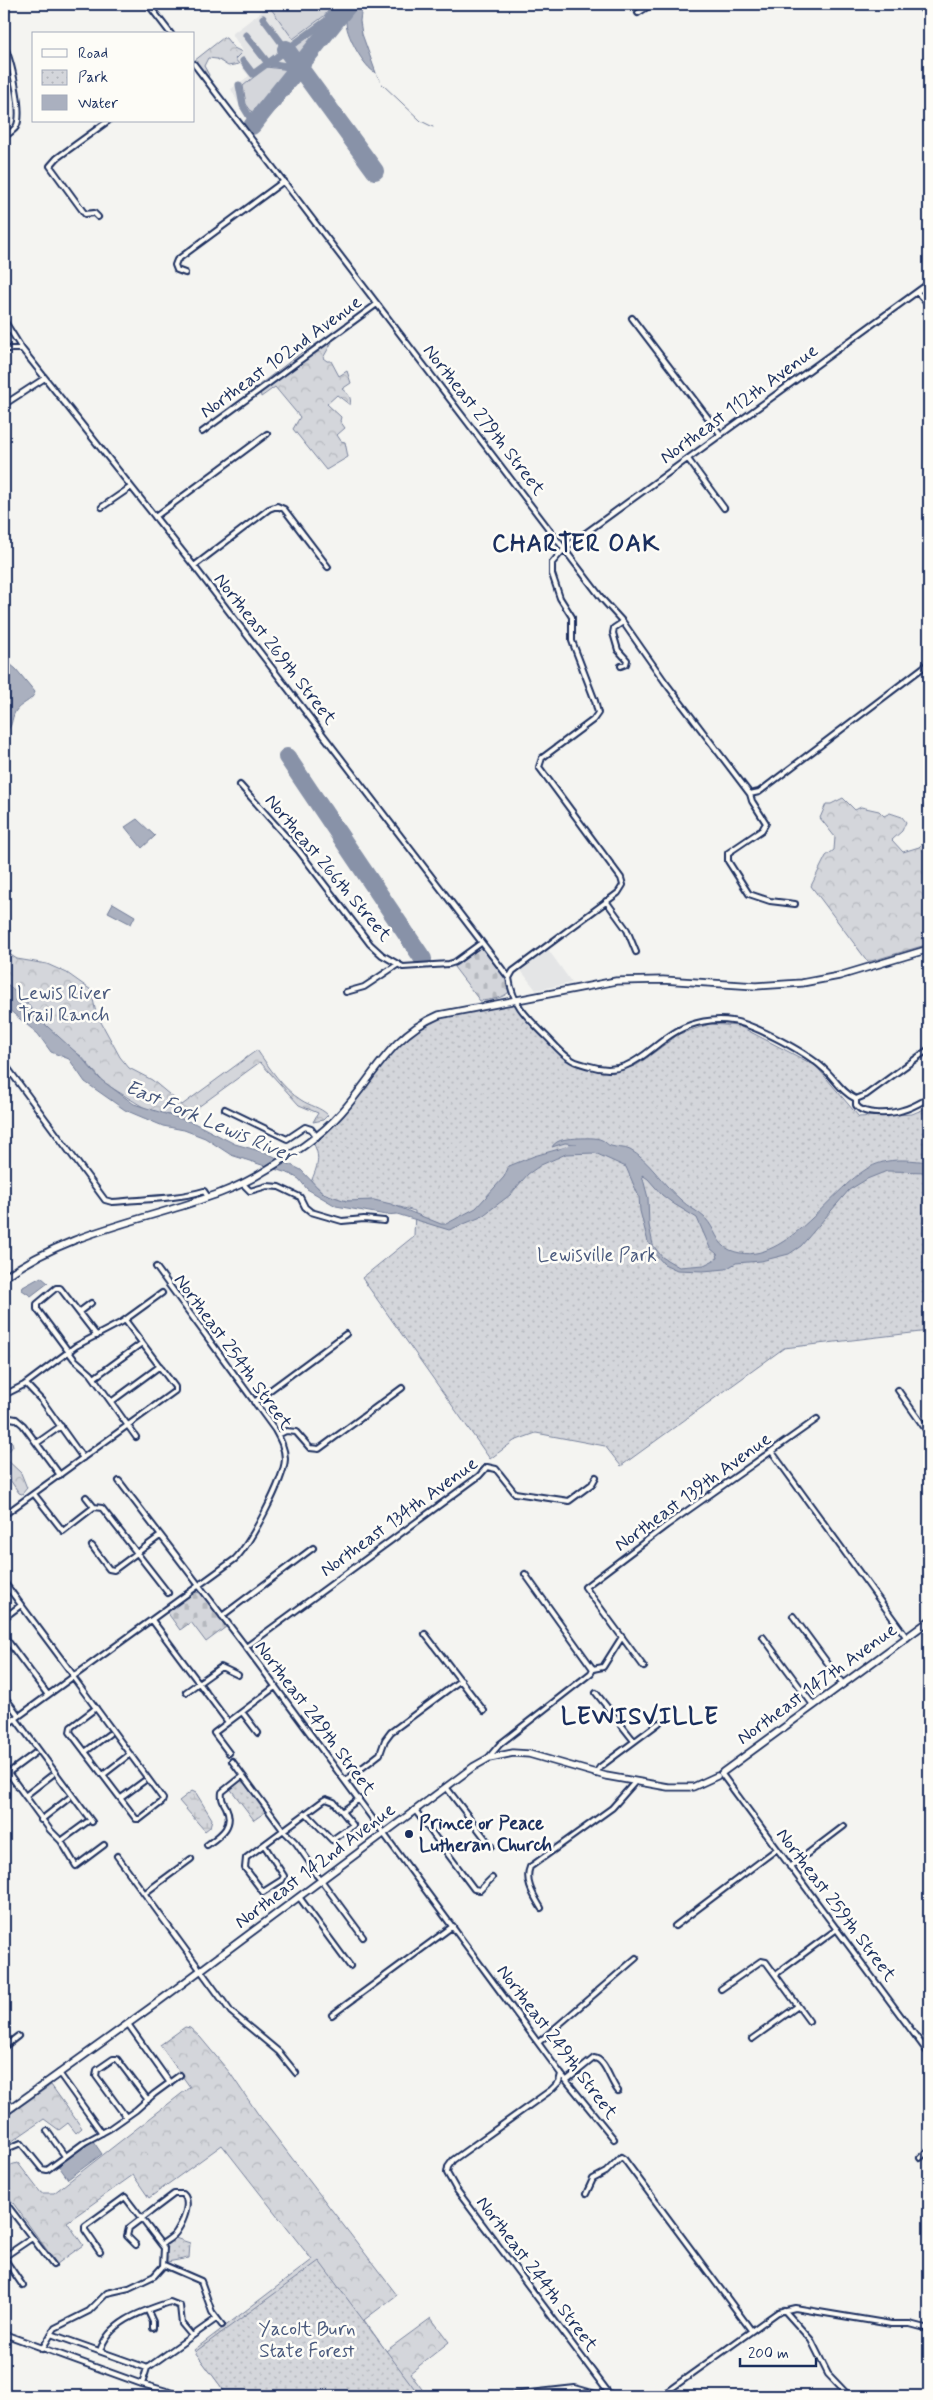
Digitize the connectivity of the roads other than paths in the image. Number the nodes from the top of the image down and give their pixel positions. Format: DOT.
graph roads {
  1 [pos="148,4"];
  2 [pos="652,4"];
  3 [pos="919,4"];
  4 [pos="638,13"];
  5 [pos="929,17"];
  6 [pos="169,32"];
  7 [pos="4,46"];
  8 [pos="195,65"];
  9 [pos="107,122"];
  10 [pos="4,137"];
  11 [pos="284,181"];
  12 [pos="98,217"];
  13 [pos="185,274"];
  14 [pos="929,283"];
  15 [pos="916,292"];
  16 [pos="377,304"];
  17 [pos="929,306"];
  18 [pos="632,318"];
  19 [pos="4,320"];
  20 [pos="4,349"];
  21 [pos="22,349"];
  22 [pos="45,378"];
  23 [pos="5,404"];
  24 [pos="202,432"];
  25 [pos="267,434"];
  26 [pos="721,435"];
  27 [pos="688,459"];
  28 [pos="131,487"];
  29 [pos="102,506"];
  30 [pos="724,508"];
  31 [pos="156,517"];
  32 [pos="565,548"];
  33 [pos="194,566"];
  34 [pos="328,567"];
  35 [pos="623,622"];
  36 [pos="929,663"];
  37 [pos="621,666"];
  38 [pos="240,785"];
  39 [pos="750,794"];
  40 [pos="606,902"];
  41 [pos="796,904"];
  42 [pos="480,944"];
  43 [pos="929,949"];
  44 [pos="636,952"];
  45 [pos="397,965"];
  46 [pos="509,978"];
  47 [pos="346,992"];
  48 [pos="515,999"];
  49 [pos="929,1049"];
  50 [pos="4,1063"];
  51 [pos="929,1098"];
  52 [pos="856,1099"];
  53 [pos="225,1109"];
  54 [pos="317,1137"];
  55 [pos="242,1184"];
  56 [pos="208,1198"];
  57 [pos="384,1221"];
  58 [pos="156,1267"];
  59 [pos="4,1278"];
  60 [pos="162,1293"];
  61 [pos="92,1303"];
  62 [pos="79,1312"];
  63 [pos="125,1320"];
  64 [pos="346,1334"];
  65 [pos="97,1336"];
  66 [pos="142,1343"];
  67 [pos="69,1352"];
  68 [pos="160,1366"];
  69 [pos="94,1378"];
  70 [pos="26,1384"];
  71 [pos="402,1388"];
  72 [pos="898,1390"];
  73 [pos="4,1395"];
  74 [pos="111,1402"];
  75 [pos="254,1402"];
  76 [pos="4,1416"];
  77 [pos="817,1419"];
  78 [pos="61,1426"];
  79 [pos="128,1426"];
  80 [pos="929,1434"];
  81 [pos="278,1435"];
  82 [pos="136,1437"];
  83 [pos="37,1443"];
  84 [pos="772,1452"];
  85 [pos="83,1458"];
  86 [pos="60,1475"];
  87 [pos="596,1477"];
  88 [pos="119,1481"];
  89 [pos="34,1494"];
  90 [pos="86,1497"];
  91 [pos="94,1507"];
  92 [pos="5,1508"];
  93 [pos="6,1513"];
  94 [pos="160,1536"];
  95 [pos="92,1546"];
  96 [pos="313,1548"];
  97 [pos="138,1553"];
  98 [pos="525,1574"];
  99 [pos="4,1582"];
  100 [pos="198,1586"];
  101 [pos="168,1593"];
  102 [pos="21,1605"];
  103 [pos="222,1616"];
  104 [pos="793,1616"];
  105 [pos="4,1618"];
  106 [pos="152,1620"];
  107 [pos="929,1621"];
  108 [pos="426,1634"];
  109 [pos="4,1636"];
  110 [pos="622,1637"];
  111 [pos="763,1637"];
  112 [pos="907,1638"];
  113 [pos="246,1647"];
  114 [pos="644,1667"];
  115 [pos="593,1669"];
  116 [pos="238,1675"];
  117 [pos="74,1677"];
  118 [pos="460,1680"];
  119 [pos="198,1683"];
  120 [pos="843,1684"];
  121 [pos="275,1687"];
  122 [pos="186,1692"];
  123 [pos="596,1693"];
  124 [pos="48,1695"];
  125 [pos="4,1696"];
  126 [pos="813,1705"];
  127 [pos="96,1708"];
  128 [pos="484,1711"];
  129 [pos="242,1712"];
  130 [pos="17,1717"];
  131 [pos="228,1722"];
  132 [pos="659,1723"];
  133 [pos="4,1727"];
  134 [pos="258,1733"];
  135 [pos="109,1734"];
  136 [pos="634,1741"];
  137 [pos="86,1752"];
  138 [pos="35,1753"];
  139 [pos="229,1753"];
  140 [pos="130,1754"];
  141 [pos="489,1758"];
  142 [pos="232,1761"];
  143 [pos="4,1767"];
  144 [pos="8,1773"];
  145 [pos="595,1774"];
  146 [pos="720,1774"];
  147 [pos="103,1775"];
  148 [pos="52,1776"];
  149 [pos="242,1776"];
  150 [pos="144,1780"];
  151 [pos="345,1781"];
  152 [pos="635,1782"];
  153 [pos="446,1787"];
  154 [pos="25,1796"];
  155 [pos="69,1798"];
  156 [pos="121,1798"];
  157 [pos="359,1799"];
  158 [pos="415,1810"];
  159 [pos="343,1811"];
  160 [pos="306,1813"];
  161 [pos="42,1820"];
  162 [pos="87,1822"];
  163 [pos="92,1822"];
  164 [pos="844,1826"];
  165 [pos="283,1830"];
  166 [pos="384,1833"];
  167 [pos="61,1841"];
  168 [pos="264,1844"];
  169 [pos="104,1845"];
  170 [pos="207,1845"];
  171 [pos="491,1846"];
  172 [pos="777,1849"];
  173 [pos="116,1856"];
  174 [pos="191,1859"];
  175 [pos="790,1867"];
  176 [pos="492,1878"];
  177 [pos="321,1880"];
  178 [pos="144,1893"];
  179 [pos="299,1897"];
  180 [pos="541,1908"];
  181 [pos="453,1926"];
  182 [pos="675,1926"];
  183 [pos="837,1929"];
  184 [pos="363,1936"];
  185 [pos="636,1958"];
  186 [pos="350,1966"];
  187 [pos="200,1970"];
  188 [pos="776,1974"];
  189 [pos="721,1990"];
  190 [pos="798,2006"];
  191 [pos="332,2016"];
  192 [pos="809,2021"];
  193 [pos="128,2024"];
  194 [pos="18,2036"];
  195 [pos="752,2039"];
  196 [pos="539,2042"];
  197 [pos="4,2047"];
  198 [pos="929,2054"];
  199 [pos="296,2073"];
  200 [pos="59,2074"];
  201 [pos="561,2074"];
  202 [pos="180,2075"];
  203 [pos="567,2080"];
  204 [pos="170,2083"];
  205 [pos="618,2091"];
  206 [pos="4,2096"];
  207 [pos="148,2100"];
  208 [pos="12,2107"];
  209 [pos="4,2113"];
  210 [pos="126,2118"];
  211 [pos="47,2131"];
  212 [pos="102,2133"];
  213 [pos="614,2139"];
  214 [pos="4,2150"];
  215 [pos="929,2150"];
  216 [pos="65,2156"];
  217 [pos="920,2158"];
  218 [pos="586,2194"];
  219 [pos="4,2200"];
  220 [pos="142,2218"];
  221 [pos="32,2238"];
  222 [pos="162,2244"];
  223 [pos="136,2245"];
  224 [pos="100,2252"];
  225 [pos="4,2258"];
  226 [pos="53,2265"];
  227 [pos="164,2265"];
  228 [pos="23,2286"];
  229 [pos="784,2310"];
  230 [pos="148,2311"];
  231 [pos="216,2318"];
  232 [pos="222,2325"];
  233 [pos="153,2328"];
  234 [pos="925,2328"];
  235 [pos="751,2330"];
  236 [pos="4,2334"];
  237 [pos="50,2334"];
  238 [pos="192,2336"];
  239 [pos="42,2349"];
  240 [pos="100,2351"];
  241 [pos="147,2368"];
  242 [pos="142,2384"];
  243 [pos="602,2384"];
  244 [pos="602,2395"];
  245 [pos="184,2396"];
  246 [pos="503,2396"];
  247 [pos="508,2396"];
  248 [pos="611,2396"];
  249 [pos="661,2396"];
  250 [pos="849,2396"];
  1 -- 6 [label="street"];
  2 -- 4 [label="street"];
  3 -- 5 [label="street"];
  7 -- 10 [label="street"];
  8 -- 11 [label="street, Northeast 279th Street"];
  9 -- 12 [label="street"];
  11 -- 13 [label="street"];
  11 -- 16 [label="street, Northeast 279th Street"];
  14 -- 15 [label="street, Northeast 112th Avenue"];
  15 -- 17 [label="street"];
  15 -- 26 [label="street, Northeast 112th Avenue"];
  16 -- 24 [label="street, Northeast 102nd Avenue"];
  16 -- 32 [label="street, Northeast 279th Street"];
  18 -- 26 [label="street"];
  19 -- 21 [label="street, Northeast 269th Street"];
  20 -- 21 [label="street"];
  21 -- 22 [label="street, Northeast 269th Street"];
  22 -- 23 [label="street"];
  22 -- 28 [label="street, Northeast 269th Street"];
  25 -- 31 [label="street"];
  26 -- 27 [label="street, Northeast 112th Avenue"];
  27 -- 30 [label="street"];
  27 -- 32 [label="street, Northeast 112th Avenue"];
  28 -- 29 [label="street"];
  28 -- 31 [label="street, Northeast 269th Street"];
  31 -- 33 [label="street, Northeast 269th Street"];
  32 -- 35 [label="street, Northeast 279th Street"];
  32 -- 40 [label="street"];
  33 -- 34 [label="street"];
  33 -- 42 [label="street, Northeast 269th Street"];
  35 -- 37 [label="street"];
  35 -- 39 [label="street, Northeast 279th Street"];
  36 -- 39 [label="street"];
  38 -- 45 [label="street, Northeast 266th Street"];
  39 -- 41 [label="street, Northeast 279th Street"];
  40 -- 44 [label="street"];
  40 -- 46 [label="street"];
  42 -- 45 [label="street"];
  42 -- 46 [label="street, Northeast 269th Street"];
  43 -- 48 [label="main road"];
  45 -- 47 [label="street"];
  46 -- 48 [label="street, Northeast 269th Street"];
  48 -- 52 [label="street, Northeast 269th Street"];
  48 -- 54 [label="main road"];
  49 -- 52 [label="street"];
  50 -- 56 [label="street"];
  51 -- 52 [label="street, Northeast 269th Street"];
  53 -- 54 [label="street"];
  54 -- 55 [label="main road"];
  55 -- 56 [label="main road"];
  55 -- 57 [label="street"];
  56 -- 59 [label="main road"];
  58 -- 75 [label="street, Northeast 254th Street"];
  60 -- 63 [label="street"];
  61 -- 62 [label="street"];
  62 -- 65 [label="street"];
  62 -- 67 [label="street"];
  63 -- 65 [label="street"];
  63 -- 66 [label="street"];
  64 -- 75 [label="street"];
  65 -- 67 [label="street"];
  66 -- 68 [label="street"];
  66 -- 69 [label="street"];
  67 -- 69 [label="street"];
  67 -- 70 [label="street"];
  68 -- 74 [label="street"];
  68 -- 79 [label="street"];
  69 -- 74 [label="street"];
  70 -- 73 [label="street"];
  70 -- 78 [label="street"];
  71 -- 81 [label="street"];
  72 -- 80 [label="street"];
  74 -- 79 [label="street"];
  75 -- 81 [label="street, Northeast 254th Street"];
  76 -- 83 [label="street"];
  77 -- 84 [label="street, Northeast 139th Avenue"];
  78 -- 83 [label="street"];
  78 -- 85 [label="street"];
  79 -- 82 [label="street"];
  79 -- 85 [label="street"];
  81 -- 100 [label="street, Northeast 254th Street"];
  83 -- 86 [label="street"];
  84 -- 110 [label="street, Northeast 139th Avenue"];
  84 -- 112 [label="street"];
  85 -- 86 [label="street"];
  86 -- 89 [label="street"];
  87 -- 113 [label="street, Northeast 134th Avenue"];
  88 -- 94 [label="street, Northeast 249th Street"];
  89 -- 91 [label="street"];
  89 -- 93 [label="street"];
  90 -- 91 [label="street"];
  91 -- 97 [label="street"];
  92 -- 93 [label="street"];
  94 -- 97 [label="street"];
  94 -- 100 [label="street, Northeast 249th Street"];
  95 -- 97 [label="street"];
  96 -- 103 [label="street"];
  97 -- 101 [label="street"];
  98 -- 115 [label="street"];
  99 -- 102 [label="street"];
  100 -- 103 [label="street, Northeast 249th Street"];
  100 -- 106 [label="street"];
  102 -- 105 [label="street"];
  102 -- 117 [label="street"];
  103 -- 113 [label="street, Northeast 249th Street"];
  104 -- 120 [label="street"];
  106 -- 117 [label="street"];
  106 -- 119 [label="street"];
  107 -- 112 [label="main road, Northeast 147th Avenue"];
  108 -- 118 [label="street"];
  109 -- 124 [label="street"];
  110 -- 114 [label="street"];
  110 -- 115 [label="street, Northeast 142nd Avenue"];
  111 -- 126 [label="street"];
  112 -- 120 [label="main road, Northeast 147th Avenue"];
  113 -- 121 [label="street, Northeast 249th Street"];
  115 -- 141 [label="street, Northeast 142nd Avenue"];
  116 -- 119 [label="street"];
  117 -- 124 [label="street"];
  117 -- 127 [label="street"];
  118 -- 128 [label="street"];
  118 -- 151 [label="street"];
  119 -- 122 [label="street"];
  119 -- 131 [label="street"];
  120 -- 126 [label="main road, Northeast 147th Avenue"];
  121 -- 129 [label="street"];
  121 -- 151 [label="street, Northeast 249th Street"];
  123 -- 136 [label="street"];
  124 -- 130 [label="street"];
  125 -- 130 [label="street"];
  126 -- 146 [label="main road, Northeast 147th Avenue"];
  127 -- 137 [label="street"];
  127 -- 140 [label="street"];
  129 -- 131 [label="street"];
  129 -- 134 [label="street"];
  130 -- 133 [label="street"];
  130 -- 163 [label="street"];
  131 -- 139 [label="street"];
  132 -- 136 [label="street"];
  135 -- 137 [label="street"];
  136 -- 145 [label="street"];
  137 -- 147 [label="street"];
  138 -- 144 [label="street"];
  140 -- 147 [label="street"];
  140 -- 156 [label="street"];
  141 -- 145 [label="main road, Northeast 147th Avenue"];
  141 -- 153 [label="main road, Northeast 142nd Avenue"];
  142 -- 149 [label="street"];
  143 -- 144 [label="street"];
  144 -- 154 [label="street"];
  145 -- 152 [label="main road, Northeast 147th Avenue"];
  146 -- 152 [label="main road, Northeast 147th Avenue"];
  146 -- 172 [label="street, Northeast 259th Street"];
  147 -- 156 [label="street"];
  148 -- 154 [label="street"];
  149 -- 165 [label="street"];
  149 -- 170 [label="street"];
  150 -- 156 [label="street"];
  151 -- 157 [label="street, Northeast 249th Street"];
  152 -- 180 [label="street"];
  153 -- 158 [label="main road, Northeast 142nd Avenue"];
  153 -- 171 [label="street"];
  154 -- 161 [label="street"];
  155 -- 161 [label="street"];
  157 -- 159 [label="street"];
  157 -- 166 [label="street, Northeast 249th Street"];
  158 -- 166 [label="main road, Northeast 142nd Avenue"];
  158 -- 176 [label="street"];
  159 -- 160 [label="street"];
  159 -- 160 [label="street"];
  160 -- 165 [label="street"];
  161 -- 167 [label="street"];
  162 -- 167 [label="street"];
  164 -- 175 [label="street"];
  165 -- 168 [label="street"];
  165 -- 177 [label="street"];
  166 -- 177 [label="main road, Northeast 142nd Avenue"];
  166 -- 181 [label="street, Northeast 249th Street"];
  167 -- 169 [label="street"];
  168 -- 168 [label="street"];
  172 -- 175 [label="street, Northeast 259th Street"];
  172 -- 182 [label="street"];
  173 -- 178 [label="street"];
  174 -- 178 [label="street"];
  175 -- 183 [label="street, Northeast 259th Street"];
  177 -- 179 [label="main road, Northeast 142nd Avenue"];
  177 -- 184 [label="street"];
  178 -- 187 [label="street"];
  179 -- 186 [label="street"];
  179 -- 187 [label="main road, Northeast 142nd Avenue"];
  181 -- 191 [label="street"];
  181 -- 196 [label="street, Northeast 249th Street"];
  183 -- 188 [label="street"];
  183 -- 198 [label="street, Northeast 259th Street"];
  185 -- 196 [label="street"];
  187 -- 193 [label="main road, Northeast 142nd Avenue"];
  187 -- 199 [label="street"];
  188 -- 189 [label="street"];
  188 -- 190 [label="street"];
  190 -- 192 [label="street"];
  190 -- 195 [label="street"];
  193 -- 200 [label="main road, Northeast 142nd Avenue"];
  193 -- 204 [label="street"];
  194 -- 197 [label="street"];
  196 -- 201 [label="street, Northeast 249th Street"];
  200 -- 208 [label="main road, Northeast 142nd Avenue"];
  200 -- 212 [label="street"];
  201 -- 203 [label="street, Northeast 249th Street"];
  201 -- 243 [label="street, Northeast 244th Street"];
  202 -- 204 [label="street"];
  203 -- 205 [label="street"];
  203 -- 213 [label="street, Northeast 249th Street"];
  204 -- 207 [label="street"];
  206 -- 208 [label="street"];
  207 -- 210 [label="street"];
  207 -- 210 [label="street"];
  208 -- 209 [label="main road, Northeast 142nd Avenue"];
  210 -- 212 [label="street"];
  211 -- 216 [label="street"];
  212 -- 216 [label="street"];
  214 -- 216 [label="street"];
  215 -- 217 [label="street"];
  218 -- 235 [label="street"];
  219 -- 221 [label="street"];
  220 -- 222 [label="street"];
  220 -- 222 [label="street"];
  220 -- 223 [label="street"];
  220 -- 224 [label="street"];
  221 -- 225 [label="street"];
  221 -- 226 [label="street"];
  222 -- 227 [label="street"];
  225 -- 228 [label="street"];
  227 -- 231 [label="street"];
  227 -- 237 [label="street"];
  229 -- 234 [label="street"];
  229 -- 235 [label="street"];
  229 -- 250 [label="street"];
  230 -- 233 [label="street"];
  230 -- 238 [label="street"];
  230 -- 240 [label="street"];
  231 -- 232 [label="street"];
  231 -- 238 [label="street"];
  235 -- 249 [label="street"];
  236 -- 239 [label="street"];
  237 -- 239 [label="street"];
  237 -- 240 [label="street"];
  238 -- 241 [label="street"];
  239 -- 242 [label="street"];
  240 -- 241 [label="street"];
  241 -- 242 [label="street"];
  242 -- 245 [label="street"];
  243 -- 244 [label="street"];
  243 -- 248 [label="street, Northeast 244th Street"];
  244 -- 247 [label="street"];
  246 -- 247 [label="street"];
}
